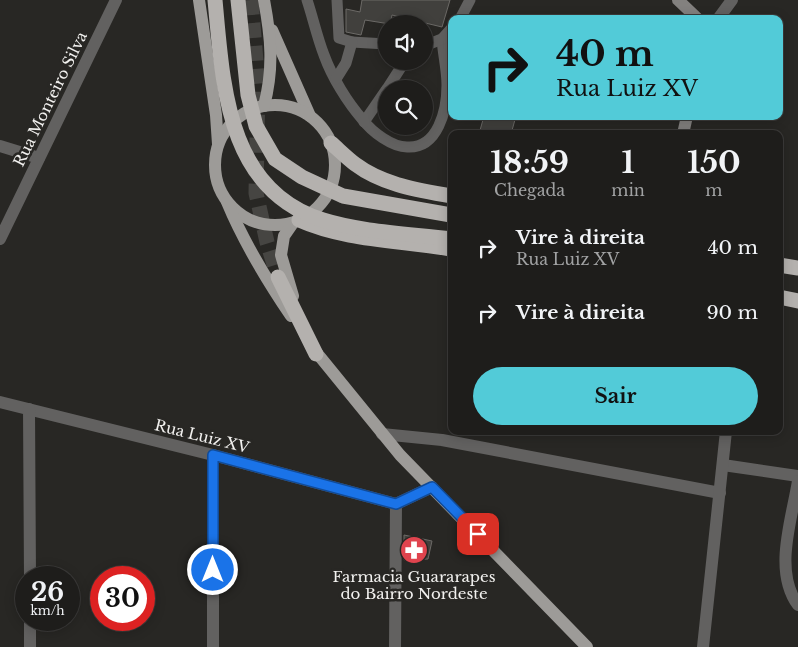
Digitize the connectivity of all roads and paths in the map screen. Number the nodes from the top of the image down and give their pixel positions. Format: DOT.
graph roads {
  1 [pos="116,0"];
  2 [pos="199,0"];
  3 [pos="216,0"];
  4 [pos="238,0"];
  5 [pos="264,0"];
  6 [pos="307,0"];
  7 [pos="337,0"];
  8 [pos="470,0"];
  9 [pos="678,0"];
  10 [pos="732,0"];
  11 [pos="462,15"];
  12 [pos="694,15"];
  13 [pos="721,15"];
  14 [pos="268,21"];
  15 [pos="448,32"];
  16 [pos="442,39"];
  17 [pos="352,42"];
  18 [pos="433,42"];
  19 [pos="378,44"];
  20 [pos="336,79"];
  21 [pos="378,102"];
  22 [pos="264,106"];
  23 [pos="310,116"];
  24 [pos="364,122"];
  25 [pos="331,143"];
  26 [pos="218,144"];
  27 [pos="0,146"];
  28 [pos="39,158"];
  29 [pos="448,195"];
  30 [pos="227,202"];
  31 [pos="448,214"];
  32 [pos="296,221"];
  33 [pos="0,239"];
  34 [pos="448,239"];
  35 [pos="448,249"];
  36 [pos="783,266"];
  37 [pos="798,268"];
  38 [pos="278,277"];
  39 [pos="783,298"];
  40 [pos="798,300"];
  41 [pos="316,354"];
  42 [pos="0,402"];
  43 [pos="29,409"];
  44 [pos="382,434"];
  45 [pos="726,435"];
  46 [pos="213,455"];
  47 [pos="723,465"];
  48 [pos="798,476"];
  49 [pos="798,481"];
  50 [pos="432,487"];
  51 [pos="720,493"];
  52 [pos="396,504"];
  53 [pos="30,566"];
  54 [pos="798,605"];
  55 [pos="30,631"];
  56 [pos="30,647"];
  57 [pos="213,647"];
  58 [pos="395,647"];
  59 [pos="587,647"];
  60 [pos="702,647"];
  1 -- 28 [label="street, Rua Monteiro Silva"];
  2 -- 26 [label="main road"];
  3 -- 34 [label="highway, bridge"];
  4 -- 31 [label="highway, bridge"];
  5 -- 14 [label="main road"];
  6 -- 20 [label="lane"];
  7 -- 17 [label="lane"];
  8 -- 11 [label="lane"];
  9 -- 12 [label="street"];
  10 -- 13 [label="street"];
  14 -- 22 [label="main road"];
  14 -- 23 [label="main road"];
  15 -- 16 [label="lane"];
  16 -- 18 [label="lane"];
  16 -- 24 [label="lane"];
  17 -- 19 [label="lane"];
  17 -- 20 [label="lane"];
  20 -- 24 [label="lane"];
  21 -- 24 [label="lane"];
  22 -- 23 [label="main road"];
  22 -- 26 [label="main road"];
  23 -- 25 [label="main road"];
  25 -- 29 [label="highway"];
  25 -- 32 [label="main road"];
  26 -- 30 [label="main road"];
  27 -- 28 [label="street"];
  28 -- 33 [label="street, Rua Monteiro Silva"];
  30 -- 32 [label="main road"];
  30 -- 41 [label="main road"];
  32 -- 35 [label="highway"];
  32 -- 41 [label="main road"];
  36 -- 37 [label="highway"];
  38 -- 41 [label="highway"];
  39 -- 40 [label="highway"];
  41 -- 44 [label="main road"];
  42 -- 43 [label="street, Rua Luiz XV"];
  43 -- 46 [label="street, Rua Luiz XV"];
  43 -- 53 [label="street"];
  44 -- 50 [label="main road"];
  44 -- 51 [label="street"];
  45 -- 47 [label="street"];
  46 -- 52 [label="street, Rua Luiz XV"];
  46 -- 57 [label="street"];
  47 -- 48 [label="street"];
  47 -- 51 [label="street"];
  49 -- 54 [label="street"];
  50 -- 52 [label="street"];
  50 -- 59 [label="main road"];
  51 -- 60 [label="street"];
  52 -- 58 [label="street"];
  55 -- 56 [label="street"];
}
